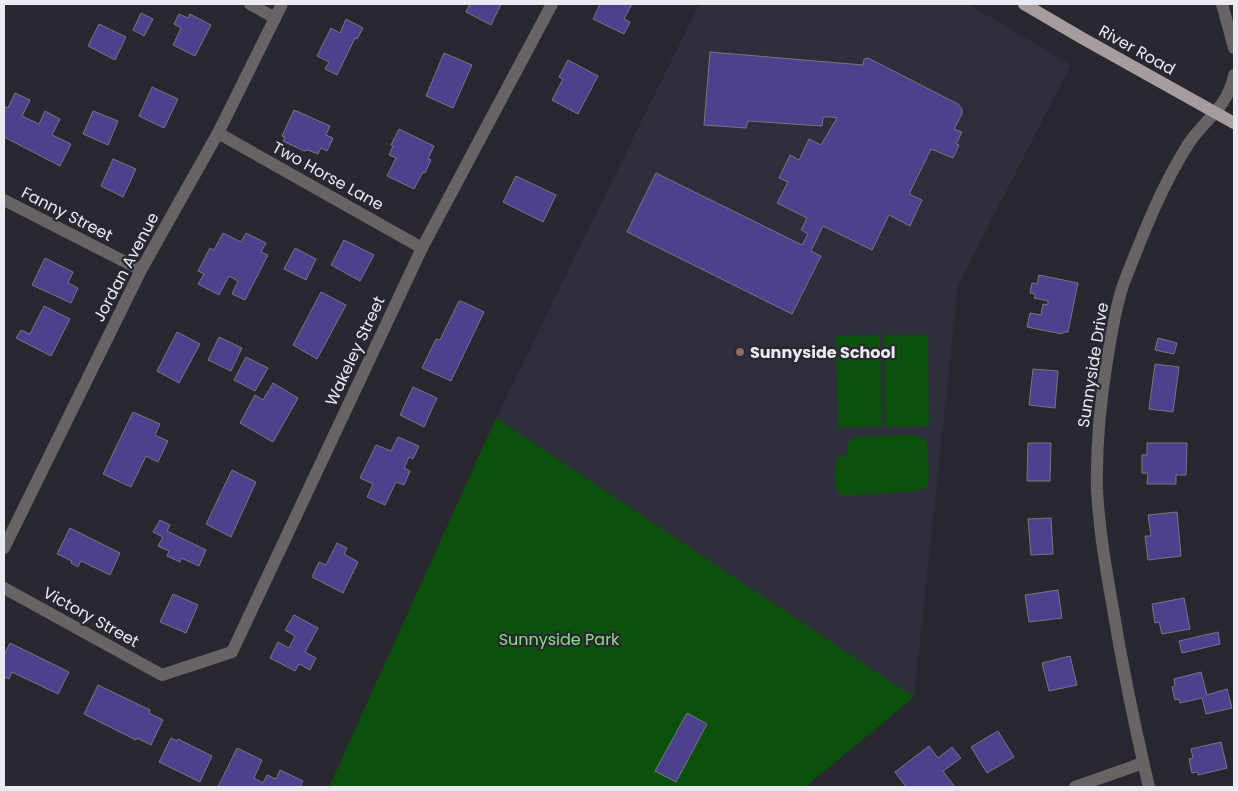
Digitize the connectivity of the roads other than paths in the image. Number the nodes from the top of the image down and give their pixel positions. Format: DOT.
graph roads {
  1 [pos="250,4"];
  2 [pos="282,4"];
  3 [pos="552,4"];
  4 [pos="1024,4"];
  5 [pos="1222,4"];
  6 [pos="275,18"];
  7 [pos="1234,48"];
  8 [pos="1234,75"];
  9 [pos="1216,113"];
  10 [pos="1234,123"];
  11 [pos="218,133"];
  12 [pos="4,200"];
  13 [pos="422,248"];
  14 [pos="141,270"];
  15 [pos="4,548"];
  16 [pos="4,588"];
  17 [pos="162,675"];
  18 [pos="1144,763"];
  19 [pos="1075,787"];
  20 [pos="1149,787"];
  1 -- 6 [label="street"];
  2 -- 6 [label="street, Jordan Avenue"];
  3 -- 13 [label="street, Wakeley Street"];
  4 -- 9 [label="main road, River Road"];
  5 -- 7 [label="street"];
  6 -- 11 [label="street, Jordan Avenue"];
  8 -- 9 [label="street, Sunnyside Drive"];
  9 -- 10 [label="main road, River Road"];
  9 -- 18 [label="street, Sunnyside Drive"];
  11 -- 13 [label="street, Two Horse Lane"];
  11 -- 14 [label="street, Jordan Avenue"];
  12 -- 14 [label="street, Fanny Street"];
  13 -- 17 [label="street, Wakeley Street"];
  14 -- 15 [label="street, Jordan Avenue"];
  16 -- 17 [label="street, Victory Street"];
  18 -- 19 [label="street"];
  18 -- 20 [label="street, Sunnyside Drive"];
}
